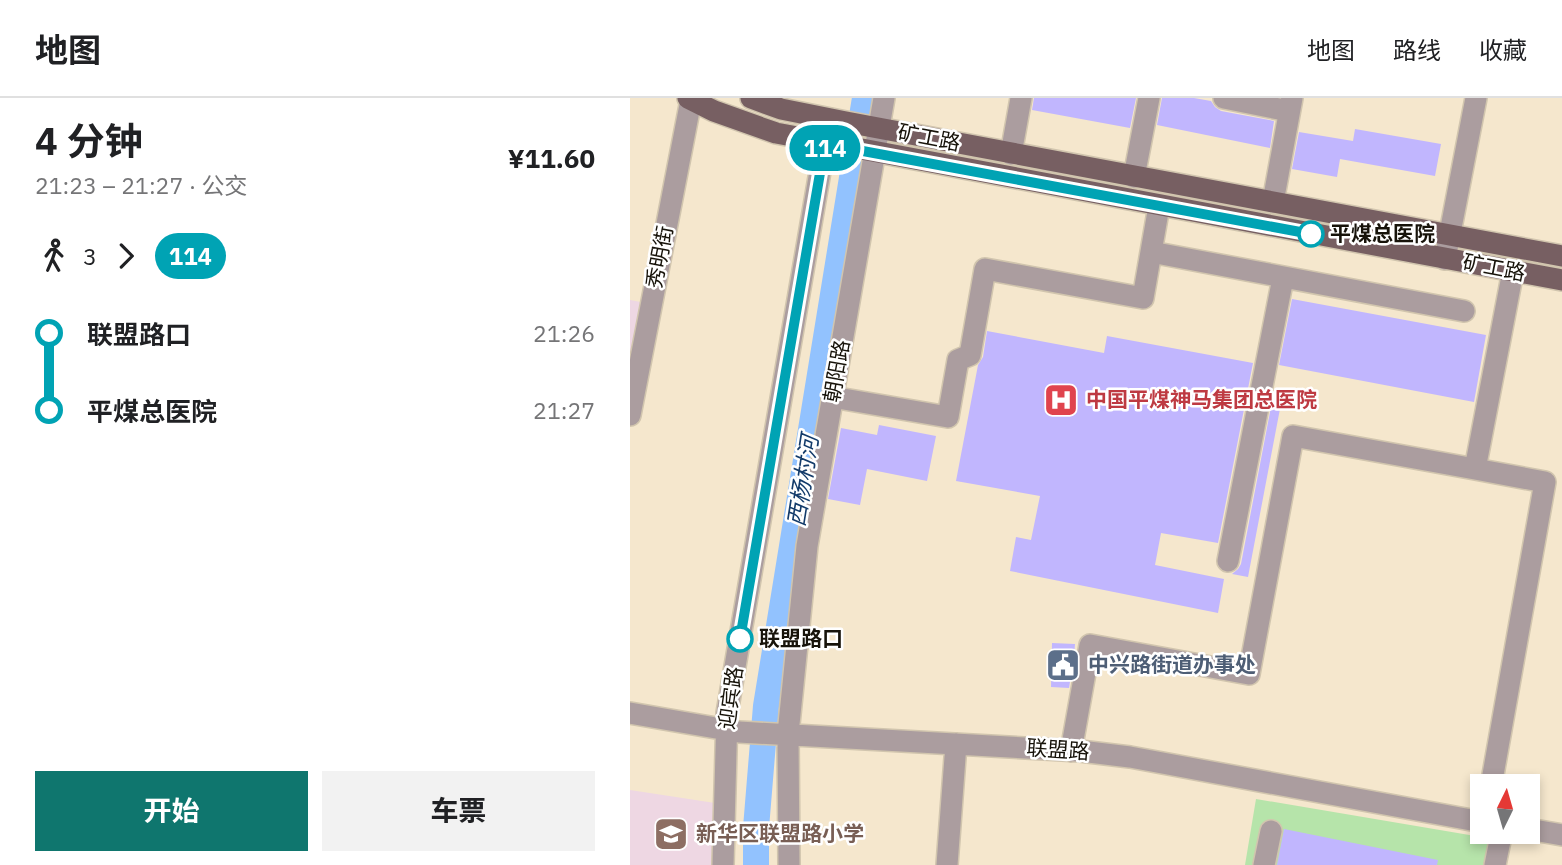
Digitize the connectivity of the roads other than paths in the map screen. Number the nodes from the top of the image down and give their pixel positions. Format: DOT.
graph roads {
  1 [pos="751,98"];
  2 [pos="884,98"];
  3 [pos="1021,98"];
  4 [pos="1149,98"];
  5 [pos="1224,98"];
  6 [pos="1476,98"];
  7 [pos="690,99"];
  8 [pos="1291,105"];
  9 [pos="838,121"];
  10 [pos="878,128"];
  11 [pos="833,145"];
  12 [pos="874,153"];
  13 [pos="1010,154"];
  14 [pos="1134,177"];
  15 [pos="1273,202"];
  16 [pos="1159,206"];
  17 [pos="1450,235"];
  18 [pos="1151,252"];
  19 [pos="1562,256"];
  20 [pos="1445,258"];
  21 [pos="1513,271"];
  22 [pos="1283,278"];
  23 [pos="1562,281"];
  24 [pos="1464,311"];
  25 [pos="832,397"];
  26 [pos="630,415"];
  27 [pos="1475,469"];
  28 [pos="1228,561"];
  29 [pos="630,713"];
  30 [pos="732,731"];
  31 [pos="785,734"];
  32 [pos="956,744"];
  33 [pos="1071,751"];
  34 [pos="1493,774"];
  35 [pos="1470,820"];
  36 [pos="1271,831"];
  37 [pos="1540,831"];
  38 [pos="1562,835"];
  39 [pos="1499,844"];
  40 [pos="723,865"];
  41 [pos="789,865"];
  42 [pos="947,865"];
  43 [pos="1264,865"];
  44 [pos="1495,865"];
  1 -- 9 [label="main road, 矿工路"];
  2 -- 10 [label="street, 朝阳路"];
  3 -- 13 [label="street"];
  4 -- 14 [label="street"];
  5 -- 8 [label="street"];
  6 -- 17 [label="street"];
  7 -- 11 [label="main road, 矿工路"];
  7 -- 26 [label="street, 秀明街"];
  8 -- 15 [label="street"];
  9 -- 10 [label="main road, 矿工路"];
  9 -- 11 [label="street, 迎宾路"];
  10 -- 12 [label="street, 朝阳路"];
  10 -- 13 [label="main road, 矿工路"];
  11 -- 12 [label="main road, 矿工路"];
  11 -- 30 [label="street, 迎宾路"];
  12 -- 16 [label="main road, 矿工路"];
  12 -- 25 [label="street, 朝阳路"];
  13 -- 14 [label="main road, 矿工路"];
  14 -- 15 [label="main road, 矿工路"];
  15 -- 17 [label="main road, 矿工路"];
  16 -- 18 [label="street"];
  16 -- 20 [label="main road, 矿工路"];
  17 -- 19 [label="main road, 矿工路"];
  17 -- 20 [label="street"];
  18 -- 22 [label="street"];
  18 -- 25 [label="street"];
  20 -- 21 [label="main road, 矿工路"];
  21 -- 23 [label="main road, 矿工路"];
  21 -- 27 [label="street"];
  22 -- 24 [label="street"];
  22 -- 28 [label="street"];
  25 -- 31 [label="street, 朝阳路"];
  27 -- 33 [label="street"];
  27 -- 34 [label="street"];
  29 -- 30 [label="street, 联盟路"];
  30 -- 31 [label="street, 联盟路"];
  30 -- 40 [label="street, 迎宾路"];
  31 -- 32 [label="street, 联盟路"];
  31 -- 41 [label="street, 朝阳路"];
  32 -- 33 [label="street, 联盟路"];
  32 -- 42 [label="street"];
  33 -- 35 [label="street, 联盟路"];
  36 -- 43 [label="street"];
  37 -- 38 [label="street"];
  39 -- 44 [label="street"];
}
